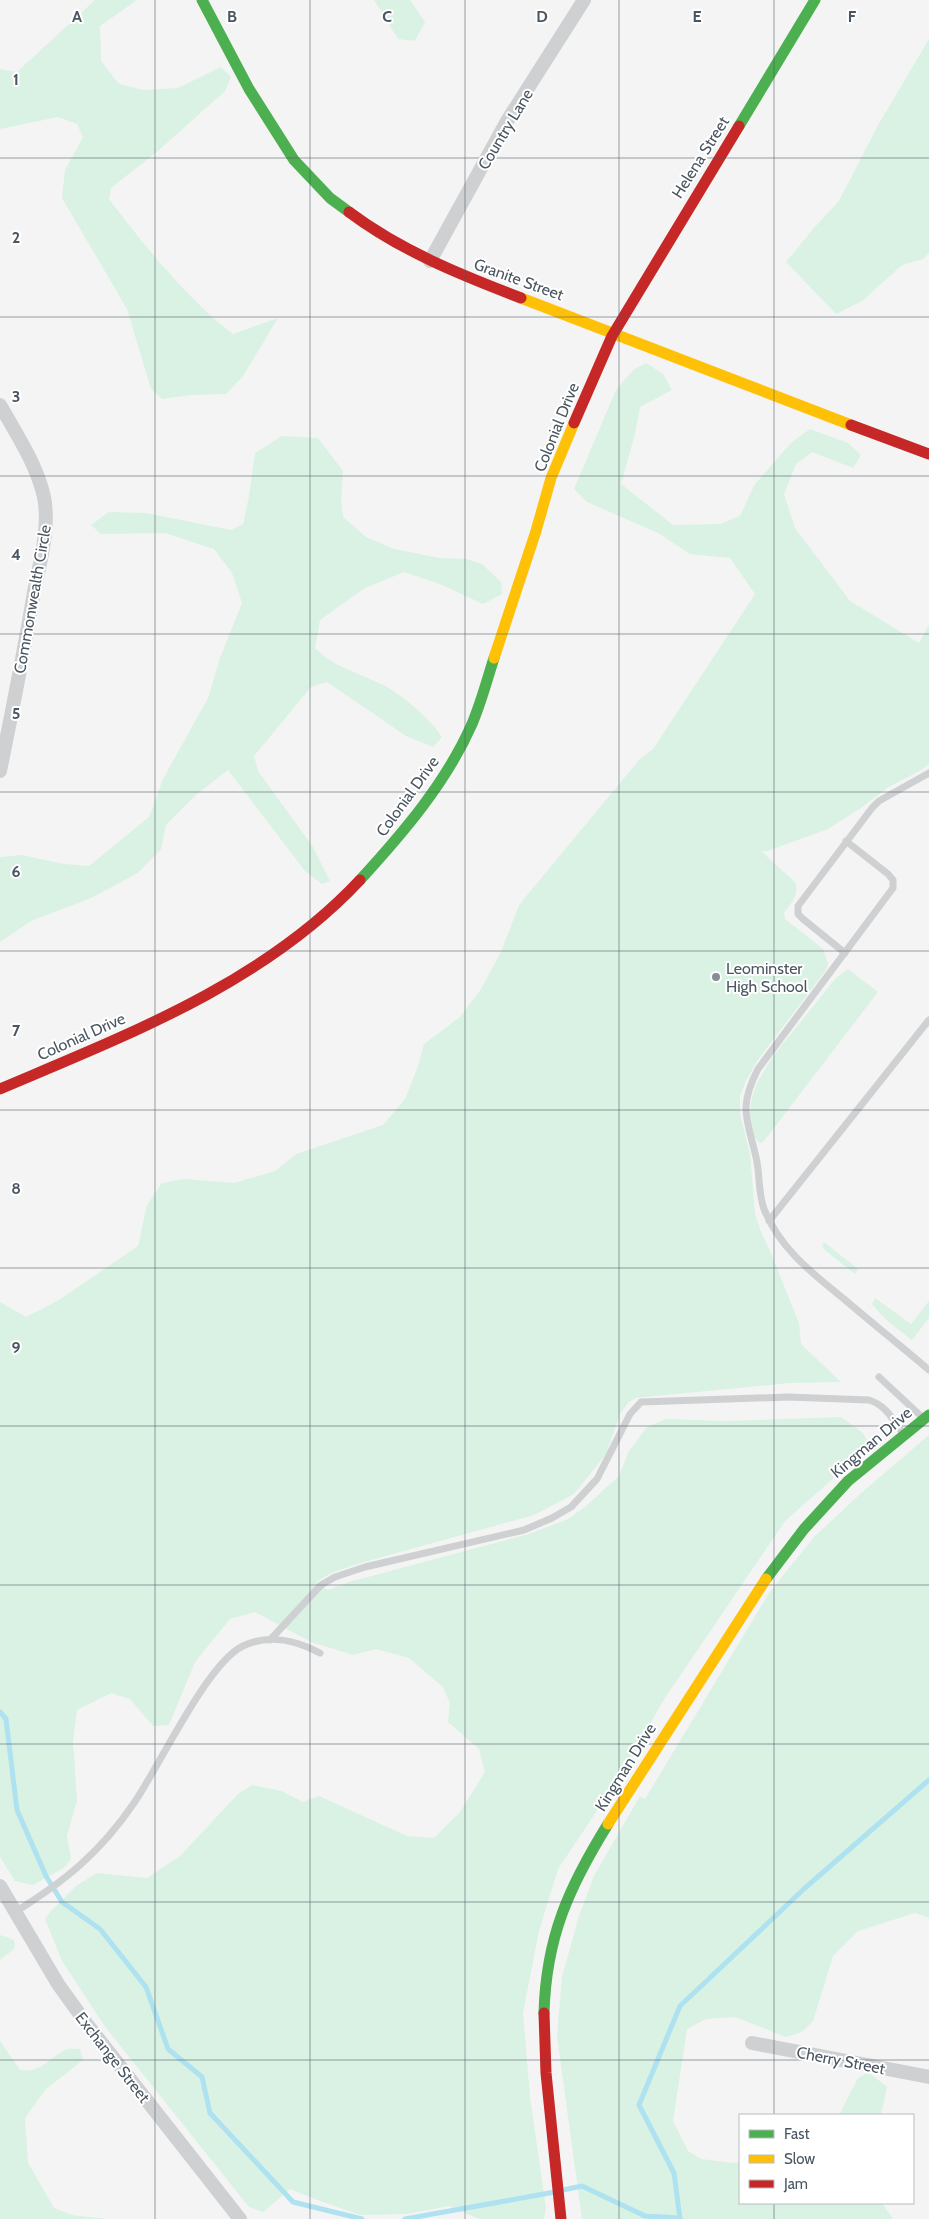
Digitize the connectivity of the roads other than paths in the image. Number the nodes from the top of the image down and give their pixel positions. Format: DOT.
graph roads {
  1 [pos="202,0"];
  2 [pos="584,0"];
  3 [pos="814,0"];
  4 [pos="430,261"];
  5 [pos="615,332"];
  6 [pos="0,404"];
  7 [pos="929,454"];
  8 [pos="0,771"];
  9 [pos="929,773"];
  10 [pos="846,841"];
  11 [pos="845,953"];
  12 [pos="929,1020"];
  13 [pos="0,1089"];
  14 [pos="769,1221"];
  15 [pos="929,1370"];
  16 [pos="879,1377"];
  17 [pos="926,1417"];
  18 [pos="904,1435"];
  19 [pos="270,1640"];
  20 [pos="320,1652"];
  21 [pos="0,1886"];
  22 [pos="15,1912"];
  23 [pos="752,2043"];
  24 [pos="929,2077"];
  25 [pos="240,2219"];
  26 [pos="561,2219"];
  1 -- 4 [label="street, Granite Street"];
  2 -- 4 [label="street, Country Lane"];
  3 -- 5 [label="street, Helena Street"];
  4 -- 5 [label="street, Granite Street"];
  5 -- 7 [label="street, Granite Street"];
  5 -- 13 [label="street, Colonial Drive"];
  6 -- 8 [label="street, Commonwealth Circle"];
  9 -- 10 [label="lane"];
  10 -- 11 [label="lane"];
  10 -- 11 [label="lane"];
  11 -- 14 [label="lane"];
  12 -- 14 [label="lane"];
  14 -- 15 [label="lane"];
  16 -- 17 [label="lane"];
  17 -- 18 [label="street, Kingman Drive"];
  18 -- 19 [label="lane"];
  18 -- 26 [label="street, Kingman Drive"];
  19 -- 20 [label="lane"];
  19 -- 22 [label="lane"];
  21 -- 22 [label="street, Exchange Street"];
  22 -- 25 [label="street, Exchange Street"];
  23 -- 24 [label="street, Cherry Street"];
}
